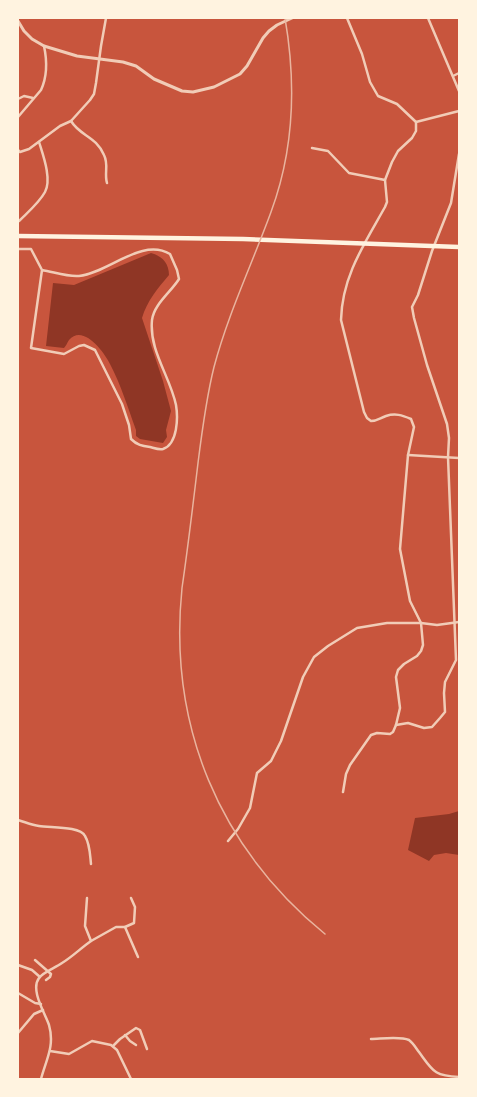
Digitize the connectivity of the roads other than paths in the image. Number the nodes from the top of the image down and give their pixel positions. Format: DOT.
graph roads {
  1 [pos="106,18"];
  2 [pos="292,18"];
  3 [pos="346,18"];
  4 [pos="428,18"];
  5 [pos="18,21"];
  6 [pos="44,46"];
  7 [pos="99,60"];
  8 [pos="459,73"];
  9 [pos="453,76"];
  10 [pos="459,90"];
  11 [pos="33,98"];
  12 [pos="18,99"];
  13 [pos="459,110"];
  14 [pos="18,117"];
  15 [pos="71,121"];
  16 [pos="416,122"];
  17 [pos="39,142"];
  18 [pos="312,148"];
  19 [pos="18,150"];
  20 [pos="459,154"];
  21 [pos="385,180"];
  22 [pos="107,183"];
  23 [pos="20,221"];
  24 [pos="18,236"];
  25 [pos="459,247"];
  26 [pos="18,250"];
  27 [pos="42,270"];
  28 [pos="408,455"];
  29 [pos="448,457"];
  30 [pos="459,458"];
  31 [pos="459,622"];
  32 [pos="421,623"];
  33 [pos="454,623"];
  34 [pos="396,725"];
  35 [pos="343,792"];
  36 [pos="18,820"];
  37 [pos="228,841"];
  38 [pos="91,864"];
  39 [pos="87,898"];
  40 [pos="131,898"];
  41 [pos="125,927"];
  42 [pos="92,941"];
  43 [pos="138,957"];
  44 [pos="34,960"];
  45 [pos="18,965"];
  46 [pos="49,971"];
  47 [pos="40,977"];
  48 [pos="46,980"];
  49 [pos="18,993"];
  50 [pos="41,1004"];
  51 [pos="43,1010"];
  52 [pos="18,1033"];
  53 [pos="125,1035"];
  54 [pos="371,1039"];
  55 [pos="136,1045"];
  56 [pos="113,1046"];
  57 [pos="147,1049"];
  58 [pos="50,1052"];
  59 [pos="459,1077"];
  60 [pos="41,1079"];
  61 [pos="131,1079"];
  1 -- 7 [label="street"];
  2 -- 7 [label="street"];
  3 -- 16 [label="street"];
  4 -- 9 [label="street"];
  5 -- 6 [label="street"];
  6 -- 7 [label="street"];
  6 -- 11 [label="street"];
  7 -- 15 [label="street"];
  8 -- 9 [label="street"];
  9 -- 10 [label="street"];
  11 -- 12 [label="street"];
  11 -- 14 [label="street"];
  13 -- 16 [label="street"];
  15 -- 17 [label="street"];
  15 -- 22 [label="street"];
  16 -- 21 [label="street"];
  17 -- 19 [label="street"];
  17 -- 23 [label="street"];
  18 -- 21 [label="street"];
  20 -- 29 [label="street"];
  21 -- 28 [label="street"];
  24 -- 25 [label="highway"];
  26 -- 27 [label="street"];
  27 -- 27 [label="street"];
  28 -- 29 [label="street"];
  28 -- 32 [label="street"];
  29 -- 30 [label="street"];
  29 -- 33 [label="street"];
  31 -- 33 [label="street"];
  32 -- 33 [label="street"];
  32 -- 34 [label="street"];
  32 -- 37 [label="street"];
  33 -- 34 [label="street"];
  34 -- 35 [label="street"];
  36 -- 38 [label="street"];
  39 -- 42 [label="street"];
  40 -- 41 [label="street"];
  41 -- 42 [label="street"];
  41 -- 43 [label="street"];
  42 -- 46 [label="street"];
  44 -- 46 [label="street"];
  45 -- 47 [label="street"];
  46 -- 47 [label="street"];
  46 -- 48 [label="street"];
  47 -- 50 [label="street"];
  49 -- 50 [label="street"];
  50 -- 51 [label="street"];
  51 -- 52 [label="street"];
  51 -- 58 [label="street"];
  53 -- 55 [label="street"];
  53 -- 56 [label="street"];
  53 -- 57 [label="street"];
  54 -- 59 [label="street"];
  56 -- 58 [label="street"];
  56 -- 61 [label="street"];
  58 -- 60 [label="street"];
}
